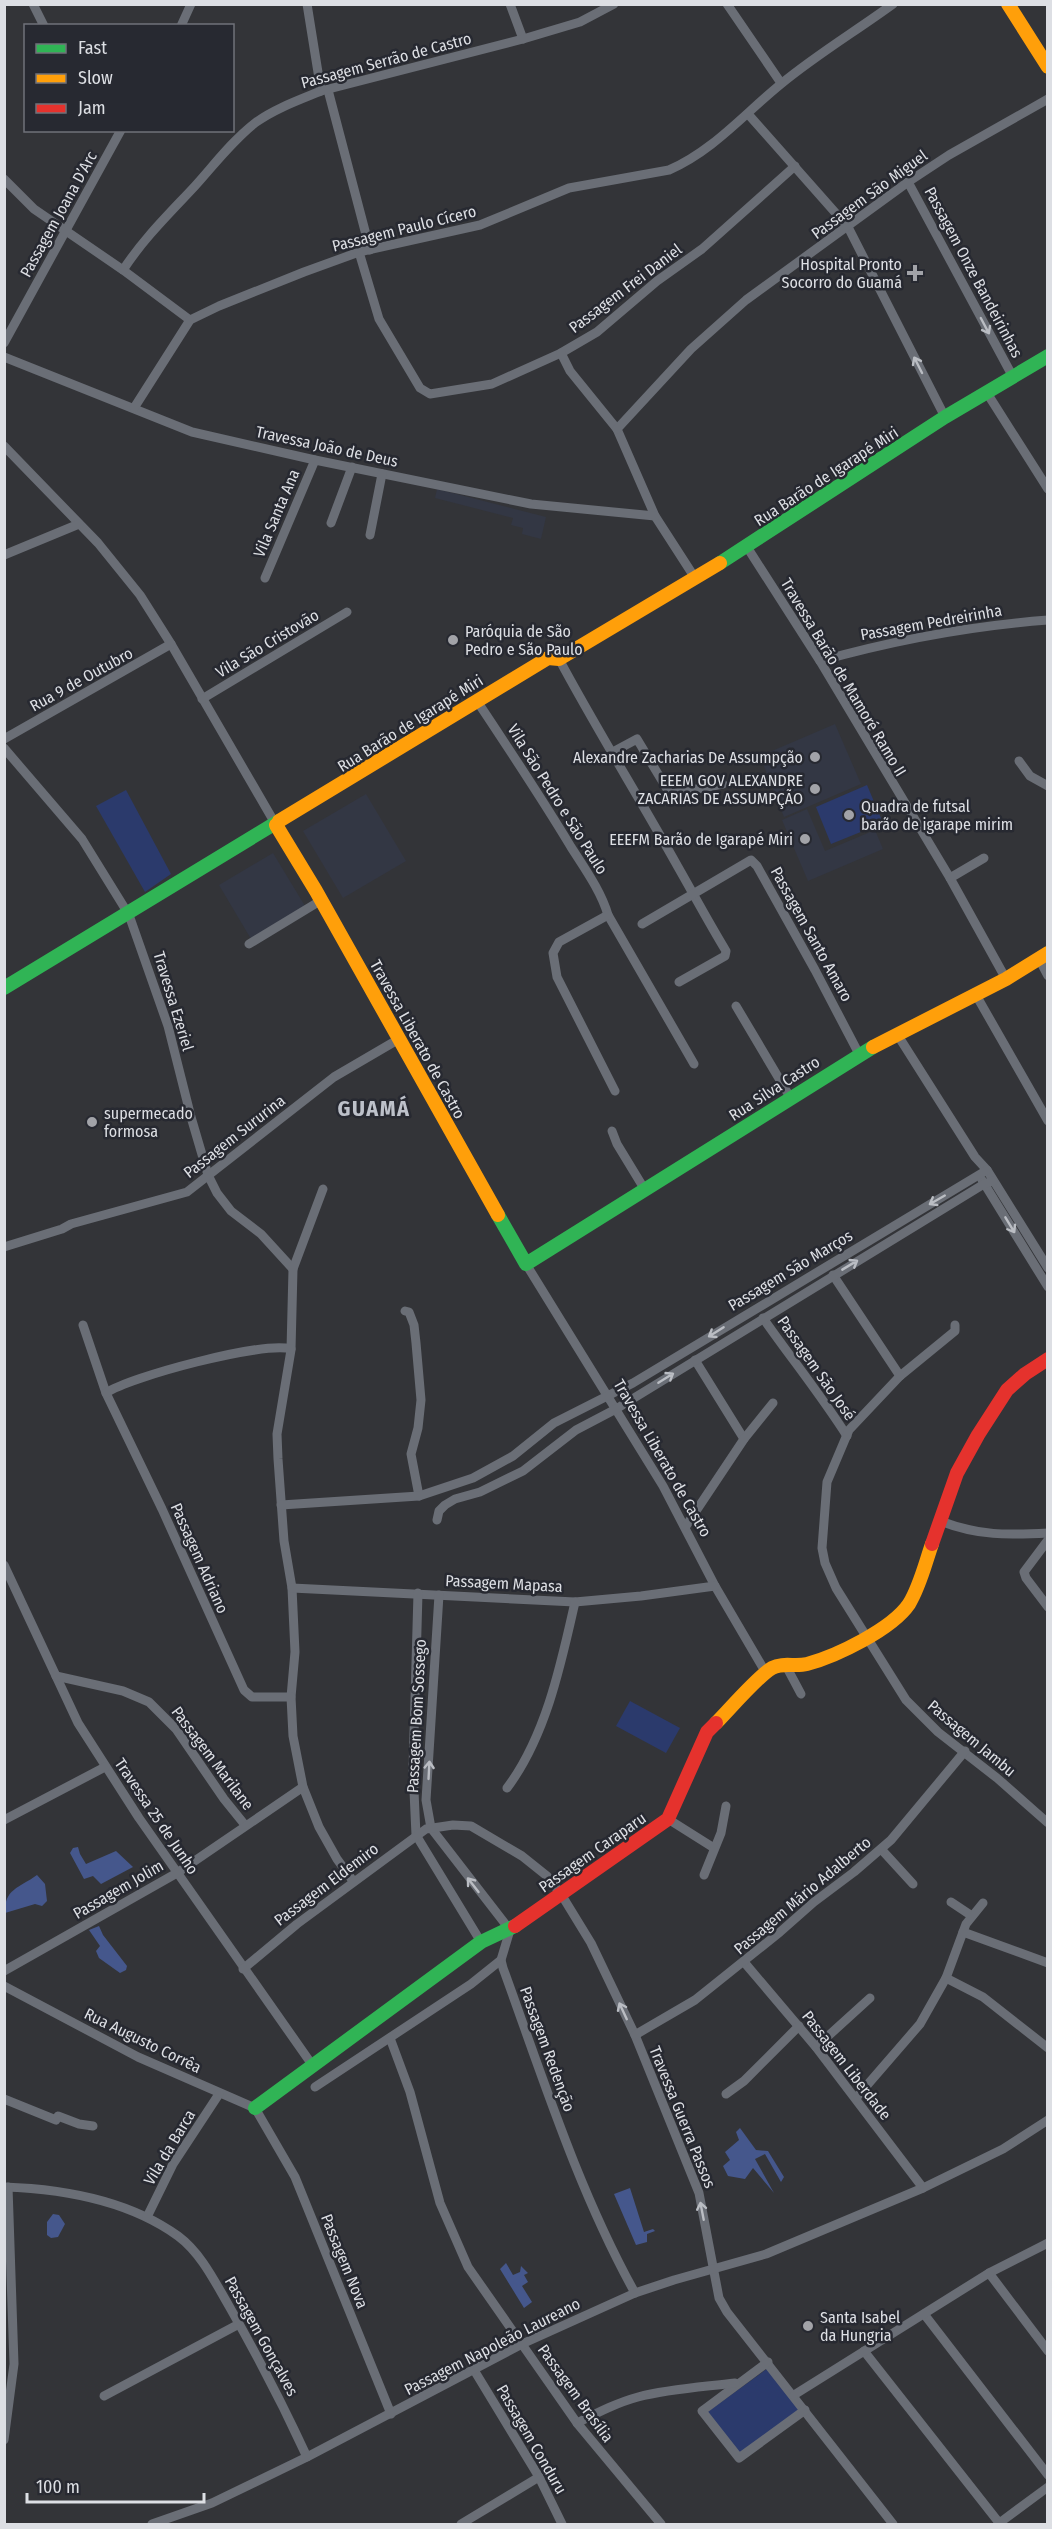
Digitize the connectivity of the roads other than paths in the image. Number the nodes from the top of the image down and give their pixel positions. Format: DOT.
graph roads {
  1 [pos="33,4"];
  2 [pos="191,4"];
  3 [pos="307,4"];
  4 [pos="510,4"];
  5 [pos="614,4"];
  6 [pos="726,4"];
  7 [pos="893,4"];
  8 [pos="1008,5"];
  9 [pos="43,24"];
  10 [pos="182,24"];
  11 [pos="523,39"];
  12 [pos="1047,67"];
  13 [pos="782,83"];
  14 [pos="325,91"];
  15 [pos="1047,99"];
  16 [pos="748,114"];
  17 [pos="120,132"];
  18 [pos="795,166"];
  19 [pos="4,179"];
  20 [pos="908,182"];
  21 [pos="848,227"];
  22 [pos="64,231"];
  23 [pos="370,250"];
  24 [pos="359,252"];
  25 [pos="123,270"];
  26 [pos="190,320"];
  27 [pos="4,343"];
  28 [pos="561,353"];
  29 [pos="1047,356"];
  30 [pos="4,357"];
  31 [pos="1013,377"];
  32 [pos="987,393"];
  33 [pos="134,408"];
  34 [pos="945,417"];
  35 [pos="617,429"];
  36 [pos="4,446"];
  37 [pos="315,460"];
  38 [pos="352,467"];
  39 [pos="382,474"];
  40 [pos="1047,489"];
  41 [pos="655,516"];
  42 [pos="331,523"];
  43 [pos="79,524"];
  44 [pos="370,535"];
  45 [pos="747,547"];
  46 [pos="4,555"];
  47 [pos="265,578"];
  48 [pos="695,578"];
  49 [pos="347,612"];
  50 [pos="1047,620"];
  51 [pos="171,644"];
  52 [pos="559,659"];
  53 [pos="820,661"];
  54 [pos="202,699"];
  55 [pos="477,701"];
  56 [pos="4,739"];
  57 [pos="4,748"];
  58 [pos="611,753"];
  59 [pos="1019,761"];
  60 [pos="723,784"];
  61 [pos="1047,786"];
  62 [pos="276,825"];
  63 [pos="984,858"];
  64 [pos="950,878"];
  65 [pos="692,896"];
  66 [pos="320,901"];
  67 [pos="129,915"];
  68 [pos="608,915"];
  69 [pos="642,924"];
  70 [pos="249,944"];
  71 [pos="1043,956"];
  72 [pos="1047,976"];
  73 [pos="1006,979"];
  74 [pos="679,982"];
  75 [pos="7,983"];
  76 [pos="976,995"];
  77 [pos="736,1006"];
  78 [pos="897,1034"];
  79 [pos="399,1039"];
  80 [pos="859,1054"];
  81 [pos="694,1065"];
  82 [pos="615,1091"];
  83 [pos="790,1097"];
  84 [pos="1047,1121"];
  85 [pos="612,1131"];
  86 [pos="208,1175"];
  87 [pos="986,1177"];
  88 [pos="322,1189"];
  89 [pos="645,1190"];
  90 [pos="4,1247"];
  91 [pos="526,1264"];
  92 [pos="1047,1268"];
  93 [pos="293,1269"];
  94 [pos="833,1275"];
  95 [pos="1047,1287"];
  96 [pos="405,1311"];
  97 [pos="763,1318"];
  98 [pos="84,1325"];
  99 [pos="955,1326"];
  100 [pos="291,1348"];
  101 [pos="1047,1359"];
  102 [pos="695,1360"];
  103 [pos="900,1376"];
  104 [pos="106,1393"];
  105 [pos="608,1396"];
  106 [pos="773,1403"];
  107 [pos="616,1409"];
  108 [pos="847,1436"];
  109 [pos="744,1439"];
  110 [pos="419,1496"];
  111 [pos="281,1505"];
  112 [pos="437,1520"];
  113 [pos="940,1521"];
  114 [pos="686,1526"];
  115 [pos="1047,1533"];
  116 [pos="1047,1540"];
  117 [pos="4,1565"];
  118 [pos="715,1587"];
  119 [pos="292,1588"];
  120 [pos="429,1594"];
  121 [pos="575,1602"];
  122 [pos="1047,1607"];
  123 [pos="867,1637"];
  124 [pos="785,1664"];
  125 [pos="766,1673"];
  126 [pos="56,1676"];
  127 [pos="801,1694"];
  128 [pos="291,1697"];
  129 [pos="964,1751"];
  130 [pos="105,1767"];
  131 [pos="303,1787"];
  132 [pos="507,1788"];
  133 [pos="726,1806"];
  134 [pos="4,1820"];
  135 [pos="668,1820"];
  136 [pos="1047,1823"];
  137 [pos="245,1825"];
  138 [pos="424,1830"];
  139 [pos="714,1848"];
  140 [pos="881,1849"];
  141 [pos="177,1873"];
  142 [pos="704,1875"];
  143 [pos="353,1881"];
  144 [pos="913,1884"];
  145 [pos="561,1894"];
  146 [pos="951,1902"];
  147 [pos="983,1903"];
  148 [pos="972,1916"];
  149 [pos="510,1930"];
  150 [pos="963,1932"];
  151 [pos="481,1942"];
  152 [pos="501,1960"];
  153 [pos="744,1962"];
  154 [pos="1047,1963"];
  155 [pos="243,1969"];
  156 [pos="4,1971"];
  157 [pos="946,1978"];
  158 [pos="4,1986"];
  159 [pos="870,1998"];
  160 [pos="799,2026"];
  161 [pos="635,2035"];
  162 [pos="390,2038"];
  163 [pos="816,2047"];
  164 [pos="1047,2048"];
  165 [pos="313,2066"];
  166 [pos="315,2087"];
  167 [pos="219,2094"];
  168 [pos="726,2094"];
  169 [pos="856,2098"];
  170 [pos="4,2099"];
  171 [pos="255,2108"];
  172 [pos="1047,2120"];
  173 [pos="93,2126"];
  174 [pos="6,2187"];
  175 [pos="923,2188"];
  176 [pos="147,2217"];
  177 [pos="1047,2243"];
  178 [pos="713,2269"];
  179 [pos="989,2273"];
  180 [pos="635,2294"];
  181 [pos="924,2314"];
  182 [pos="239,2324"];
  183 [pos="9,2329"];
  184 [pos="522,2344"];
  185 [pos="864,2350"];
  186 [pos="1047,2351"];
  187 [pos="768,2362"];
  188 [pos="474,2370"];
  189 [pos="737,2383"];
  190 [pos="104,2396"];
  191 [pos="794,2396"];
  192 [pos="805,2410"];
  193 [pos="391,2414"];
  194 [pos="577,2423"];
  195 [pos="4,2440"];
  196 [pos="307,2457"];
  197 [pos="1047,2475"];
  198 [pos="538,2477"];
  199 [pos="1047,2487"];
  200 [pos="152,2524"];
  201 [pos="461,2524"];
  202 [pos="562,2524"];
  203 [pos="661,2524"];
  204 [pos="893,2524"];
  205 [pos="999,2524"];
  1 -- 9 [label="street"];
  2 -- 10 [label="street"];
  3 -- 14 [label="street"];
  4 -- 11 [label="street"];
  5 -- 11 [label="street, Passagem Serrão de Castro"];
  6 -- 13 [label="street"];
  7 -- 13 [label="street, Passagem Paulo Cícero"];
  8 -- 12 [label="street"];
  11 -- 14 [label="street, Passagem Serrão de Castro"];
  13 -- 16 [label="street, Passagem Paulo Cícero"];
  14 -- 23 [label="street"];
  14 -- 25 [label="street, Passagem Serrão de Castro"];
  15 -- 20 [label="street, Passagem São Miguel"];
  16 -- 18 [label="street"];
  16 -- 23 [label="street, Passagem Paulo Cícero"];
  17 -- 22 [label="street, Passagem Joana D’Arc"];
  18 -- 21 [label="street"];
  18 -- 28 [label="street, Passagem Frei Daniel"];
  19 -- 22 [label="street"];
  20 -- 21 [label="street, Passagem São Miguel"];
  20 -- 31 [label="street, Passagem Onze Bandeirinhas, one-way"];
  34 -- 21 [label="street, one-way"];
  21 -- 35 [label="street, Passagem São Miguel"];
  22 -- 25 [label="street"];
  22 -- 27 [label="street, Passagem Joana D’Arc"];
  23 -- 24 [label="street, Passagem Paulo Cícero"];
  24 -- 26 [label="street, Passagem Paulo Cícero"];
  24 -- 28 [label="street, Passagem Frei Daniel"];
  25 -- 26 [label="street"];
  26 -- 33 [label="street"];
  28 -- 35 [label="street"];
  29 -- 31 [label="street, Rua Barão de Igarapé Miri"];
  30 -- 33 [label="street, Travessa João de Deus"];
  31 -- 32 [label="street, Rua Barão de Igarapé Miri"];
  32 -- 34 [label="street, Rua Barão de Igarapé Miri"];
  32 -- 40 [label="street"];
  33 -- 37 [label="street, Travessa João de Deus"];
  34 -- 45 [label="street, Rua Barão de Igarapé Miri"];
  35 -- 41 [label="street"];
  36 -- 43 [label="street, Travessa Liberato de Castro"];
  37 -- 38 [label="street, Travessa João de Deus"];
  37 -- 47 [label="street, Vila Santa Ana"];
  38 -- 39 [label="street, Travessa João de Deus"];
  38 -- 42 [label="street"];
  39 -- 41 [label="street, Travessa João de Deus"];
  39 -- 44 [label="street"];
  41 -- 48 [label="street"];
  43 -- 46 [label="street"];
  43 -- 51 [label="street, Travessa Liberato de Castro"];
  45 -- 48 [label="street, Rua Barão de Igarapé Miri"];
  45 -- 53 [label="street, Travessa Barão de Mamoré Ramo II"];
  48 -- 52 [label="street, Rua Barão de Igarapé Miri"];
  49 -- 54 [label="street, Vila São Cristovão"];
  50 -- 53 [label="street, Passagem Pedreirinha"];
  51 -- 54 [label="street, Travessa Liberato de Castro"];
  51 -- 56 [label="street, Rua 9 de Outubro"];
  52 -- 55 [label="street, Rua Barão de Igarapé Miri"];
  52 -- 58 [label="street"];
  53 -- 64 [label="street, Travessa Barão de Mamoré Ramo II"];
  54 -- 62 [label="street, Travessa Liberato de Castro"];
  55 -- 62 [label="street, Rua Barão de Igarapé Miri"];
  55 -- 68 [label="street, Vila São Pedro e São Paulo"];
  57 -- 67 [label="street, Travessa Ezeriel"];
  58 -- 60 [label="street"];
  58 -- 65 [label="street"];
  59 -- 61 [label="street"];
  62 -- 66 [label="street, Travessa Liberato de Castro"];
  62 -- 67 [label="street, Rua Barão de Igarapé Miri"];
  63 -- 64 [label="street"];
  64 -- 73 [label="street, Travessa Barão de Mamoré Ramo II"];
  65 -- 69 [label="street, Passagem Santo Amaro"];
  65 -- 74 [label="street"];
  65 -- 80 [label="street, Passagem Santo Amaro"];
  66 -- 70 [label="street"];
  66 -- 79 [label="street, Travessa Liberato de Castro"];
  67 -- 75 [label="street, Rua Barão de Igarapé Miri"];
  67 -- 86 [label="street, Travessa Ezeriel"];
  68 -- 81 [label="street, Vila São Pedro e São Paulo"];
  68 -- 82 [label="street"];
  71 -- 72 [label="street"];
  71 -- 73 [label="street, Rua Silva Castro"];
  73 -- 76 [label="street, Rua Silva Castro"];
  76 -- 78 [label="street, Rua Silva Castro"];
  76 -- 84 [label="street"];
  77 -- 83 [label="street"];
  78 -- 80 [label="street, Rua Silva Castro"];
  78 -- 87 [label="street"];
  79 -- 86 [label="street, Passagem Sururina"];
  79 -- 91 [label="street, Travessa Liberato de Castro"];
  80 -- 83 [label="street, Rua Silva Castro"];
  83 -- 89 [label="street, Rua Silva Castro"];
  85 -- 89 [label="street"];
  86 -- 90 [label="street, Passagem Sururina"];
  86 -- 93 [label="street, Travessa Ezeriel"];
  87 -- 92 [label="street"];
  94 -- 87 [label="street, Passagem São Marços, one-way"];
  87 -- 95 [label="street, one-way"];
  87 -- 105 [label="street, Passagem São Marços, one-way"];
  88 -- 93 [label="street"];
  89 -- 91 [label="street, Rua Silva Castro"];
  91 -- 105 [label="street, Travessa Liberato de Castro"];
  93 -- 100 [label="street"];
  94 -- 97 [label="street, Passagem São Marços"];
  94 -- 103 [label="street"];
  96 -- 110 [label="street"];
  97 -- 102 [label="street, Passagem São Marços"];
  97 -- 108 [label="street, Passagem São José"];
  98 -- 104 [label="street, Passagem Adriano"];
  99 -- 103 [label="street, Passagem São José"];
  100 -- 104 [label="street"];
  100 -- 111 [label="street"];
  101 -- 113 [label="street, Passagem Caraparu"];
  107 -- 102 [label="street, Passagem São Marços, one-way"];
  102 -- 109 [label="street"];
  103 -- 108 [label="street, Passagem São José"];
  104 -- 128 [label="street, Passagem Adriano"];
  105 -- 107 [label="street, Travessa Liberato de Castro"];
  105 -- 110 [label="street, Passagem São Marços"];
  106 -- 109 [label="street"];
  107 -- 112 [label="street, Passagem São Marços"];
  107 -- 114 [label="street, Travessa Liberato de Castro"];
  108 -- 123 [label="street, Passagem São José"];
  109 -- 114 [label="street"];
  110 -- 111 [label="street, Passagem São Marços"];
  111 -- 119 [label="street"];
  113 -- 115 [label="street"];
  113 -- 123 [label="street, Passagem Caraparu"];
  114 -- 118 [label="street, Travessa Liberato de Castro"];
  116 -- 122 [label="street"];
  117 -- 126 [label="street, Travessa 25 de Junho"];
  118 -- 121 [label="street, Passagem Mapasa"];
  118 -- 125 [label="street, Travessa Liberato de Castro"];
  119 -- 120 [label="street, Passagem Mapasa"];
  119 -- 128 [label="street"];
  120 -- 121 [label="street, Passagem Mapasa"];
  138 -- 120 [label="street, Passagem Bom Sossego, one-way"];
  120 -- 138 [label="street, Passagem Bom Sossego"];
  121 -- 132 [label="street"];
  123 -- 124 [label="street, Passagem Caraparu"];
  123 -- 129 [label="street, Passagem Jambu"];
  124 -- 125 [label="street, Passagem Caraparu"];
  124 -- 127 [label="street"];
  125 -- 135 [label="street, Passagem Caraparu"];
  126 -- 130 [label="street, Travessa 25 de Junho"];
  126 -- 137 [label="street, Passagem Marilane"];
  128 -- 131 [label="street"];
  129 -- 136 [label="street, Passagem Jambu"];
  129 -- 140 [label="street, Passagem Mário Adalberto"];
  130 -- 134 [label="street"];
  130 -- 141 [label="street, Travessa 25 de Junho"];
  131 -- 137 [label="street, Passagem Jolim"];
  131 -- 143 [label="street"];
  133 -- 139 [label="street"];
  135 -- 139 [label="street"];
  135 -- 145 [label="street, Passagem Caraparu"];
  137 -- 141 [label="street, Passagem Jolim"];
  138 -- 143 [label="street, Passagem Eldemiro"];
  138 -- 145 [label="street"];
  149 -- 138 [label="street, one-way"];
  138 -- 151 [label="street"];
  139 -- 142 [label="street"];
  140 -- 144 [label="street"];
  140 -- 153 [label="street, Passagem Mário Adalberto"];
  141 -- 155 [label="street, Travessa 25 de Junho"];
  141 -- 156 [label="street, Passagem Jolim"];
  143 -- 155 [label="street, Passagem Eldemiro"];
  145 -- 149 [label="street, Passagem Caraparu"];
  161 -- 145 [label="street, Travessa Guerra Passos, one-way"];
  146 -- 148 [label="street"];
  147 -- 148 [label="street"];
  148 -- 150 [label="street"];
  149 -- 151 [label="street, Passagem Caraparu"];
  149 -- 152 [label="street"];
  150 -- 154 [label="street"];
  150 -- 157 [label="street"];
  151 -- 165 [label="street, Passagem Caraparu"];
  152 -- 162 [label="street"];
  152 -- 180 [label="street, Passagem Redenção"];
  153 -- 160 [label="street, Passagem Liberdade"];
  153 -- 161 [label="street, Passagem Mário Adalberto"];
  155 -- 165 [label="street, Travessa 25 de Junho"];
  157 -- 164 [label="street"];
  157 -- 169 [label="street"];
  158 -- 167 [label="street, Rua Augusto Corrêa"];
  159 -- 163 [label="street"];
  160 -- 163 [label="street, Passagem Liberdade"];
  160 -- 168 [label="street"];
  178 -- 161 [label="street, Travessa Guerra Passos, one-way"];
  162 -- 166 [label="street"];
  162 -- 184 [label="street, Passagem Brasília"];
  163 -- 169 [label="street, Passagem Liberdade"];
  165 -- 171 [label="street, Passagem Caraparu"];
  167 -- 171 [label="street, Rua Augusto Corrêa"];
  167 -- 176 [label="street, Vila da Barca"];
  169 -- 175 [label="street, Passagem Liberdade"];
  170 -- 173 [label="street"];
  171 -- 193 [label="street, Passagem Nova"];
  172 -- 175 [label="street, Passagem Napoleão Laureano"];
  174 -- 176 [label="street, Passagem Gonçalves"];
  174 -- 183 [label="street"];
  175 -- 178 [label="street, Passagem Napoleão Laureano"];
  176 -- 182 [label="street, Passagem Gonçalves"];
  177 -- 179 [label="street"];
  178 -- 180 [label="street, Passagem Napoleão Laureano"];
  178 -- 187 [label="street, Travessa Guerra Passos"];
  179 -- 181 [label="street"];
  179 -- 186 [label="street"];
  180 -- 184 [label="street, Passagem Napoleão Laureano"];
  181 -- 185 [label="street"];
  181 -- 197 [label="street"];
  182 -- 190 [label="street"];
  182 -- 196 [label="street, Passagem Gonçalves"];
  183 -- 195 [label="street"];
  184 -- 188 [label="street, Passagem Napoleão Laureano"];
  184 -- 194 [label="street, Passagem Brasília"];
  185 -- 191 [label="street"];
  185 -- 205 [label="street"];
  187 -- 189 [label="street"];
  187 -- 191 [label="street, Travessa Guerra Passos"];
  188 -- 193 [label="street, Passagem Napoleão Laureano"];
  188 -- 198 [label="street, Passagem Conduru"];
  189 -- 192 [label="street"];
  189 -- 194 [label="street"];
  191 -- 192 [label="street, Travessa Guerra Passos"];
  192 -- 204 [label="street, Travessa Guerra Passos"];
  193 -- 196 [label="street, Passagem Napoleão Laureano"];
  194 -- 203 [label="street, Passagem Brasília"];
  196 -- 200 [label="street, Passagem Napoleão Laureano"];
  198 -- 201 [label="street"];
  198 -- 202 [label="street, Passagem Conduru"];
  199 -- 205 [label="street"];
}
